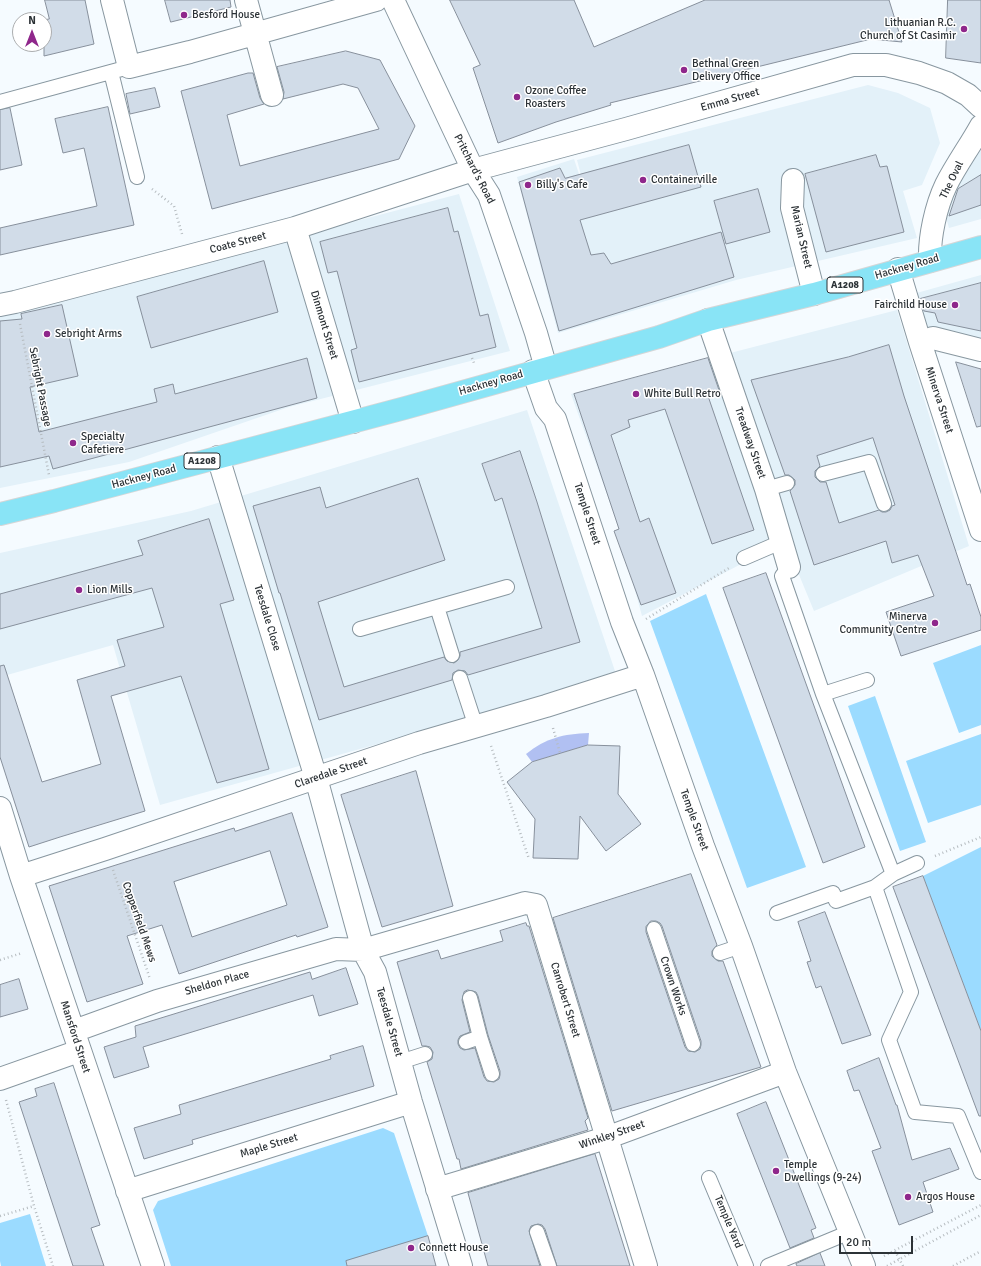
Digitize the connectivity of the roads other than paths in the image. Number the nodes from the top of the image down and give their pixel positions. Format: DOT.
graph roads {
  1 [pos="112,0"];
  2 [pos="246,0"];
  3 [pos="376,0"];
  4 [pos="393,0"];
  5 [pos="255,34"];
  6 [pos="120,70"];
  7 [pos="272,96"];
  8 [pos="0,102"];
  9 [pos="981,107"];
  10 [pos="981,126"];
  11 [pos="473,170"];
  12 [pos="137,177"];
  13 [pos="793,180"];
  14 [pos="294,228"];
  15 [pos="981,247"];
  16 [pos="930,261"];
  17 [pos="898,269"];
  18 [pos="814,294"];
  19 [pos="8,303"];
  20 [pos="708,320"];
  21 [pos="920,342"];
  22 [pos="981,350"];
  23 [pos="540,370"];
  24 [pos="353,422"];
  25 [pos="218,457"];
  26 [pos="823,474"];
  27 [pos="787,483"];
  28 [pos="766,489"];
  29 [pos="884,504"];
  30 [pos="0,514"];
  31 [pos="981,530"];
  32 [pos="781,542"];
  33 [pos="744,558"];
  34 [pos="789,567"];
  35 [pos="507,587"];
  36 [pos="437,607"];
  37 [pos="360,629"];
  38 [pos="452,655"];
  39 [pos="643,675"];
  40 [pos="460,678"];
  41 [pos="867,680"];
  42 [pos="823,694"];
  43 [pos="480,726"];
  44 [pos="316,778"];
  45 [pos="0,808"];
  46 [pos="917,863"];
  47 [pos="892,874"];
  48 [pos="21,876"];
  49 [pos="875,887"];
  50 [pos="777,913"];
  51 [pos="654,929"];
  52 [pos="741,946"];
  53 [pos="363,950"];
  54 [pos="720,953"];
  55 [pos="470,998"];
  56 [pos="480,1037"];
  57 [pos="76,1041"];
  58 [pos="466,1042"];
  59 [pos="693,1044"];
  60 [pos="425,1054"];
  61 [pos="400,1062"];
  62 [pos="785,1072"];
  63 [pos="492,1074"];
  64 [pos="0,1079"];
  65 [pos="411,1102"];
  66 [pos="606,1138"];
  67 [pos="981,1172"];
  68 [pos="709,1178"];
  69 [pos="437,1189"];
  70 [pos="127,1191"];
  71 [pos="537,1232"];
  72 [pos="850,1232"];
  73 [pos="871,1260"];
  74 [pos="153,1266"];
  75 [pos="461,1266"];
  76 [pos="549,1266"];
  77 [pos="646,1266"];
  78 [pos="746,1266"];
  79 [pos="768,1266"];
  1 -- 6 [label="street"];
  2 -- 5 [label="street"];
  3 -- 5 [label="street"];
  4 -- 11 [label="street, Pritchard's Road"];
  5 -- 6 [label="street"];
  5 -- 7 [label="street"];
  6 -- 8 [label="lane"];
  6 -- 12 [label="lane"];
  9 -- 11 [label="street, Emma Street"];
  10 -- 16 [label="street, The Oval"];
  11 -- 14 [label="street, Coate Street"];
  11 -- 23 [label="street, Pritchard's Road"];
  13 -- 18 [label="street, Marian Street"];
  14 -- 19 [label="street, Coate Street"];
  14 -- 24 [label="street, Dinmont Street"];
  15 -- 16 [label="main road, Hackney Road / A1208"];
  16 -- 17 [label="main road, Hackney Road / A1208"];
  17 -- 18 [label="main road, Hackney Road / A1208"];
  17 -- 21 [label="street, Minerva Street"];
  18 -- 20 [label="main road, Hackney Road / A1208"];
  20 -- 23 [label="main road, Hackney Road / A1208"];
  20 -- 28 [label="street, Treadway Street"];
  21 -- 22 [label="street"];
  21 -- 31 [label="street, Minerva Street"];
  23 -- 24 [label="main road, Hackney Road / A1208"];
  23 -- 39 [label="street, Temple Street"];
  24 -- 25 [label="main road, Hackney Road / A1208"];
  25 -- 30 [label="main road, Hackney Road / A1208"];
  25 -- 44 [label="street, Teesdale Close"];
  26 -- 29 [label="lane"];
  27 -- 28 [label="lane"];
  28 -- 32 [label="street, Treadway Street"];
  32 -- 33 [label="lane"];
  32 -- 34 [label="street, Treadway Street"];
  34 -- 42 [label="lane"];
  35 -- 36 [label="lane"];
  36 -- 37 [label="lane"];
  36 -- 38 [label="lane"];
  39 -- 43 [label="street, Claredale Street"];
  39 -- 52 [label="street, Temple Street"];
  40 -- 43 [label="lane"];
  41 -- 42 [label="lane"];
  42 -- 47 [label="lane"];
  43 -- 44 [label="street, Claredale Street"];
  44 -- 48 [label="street, Claredale Street"];
  44 -- 53 [label="street, Teesdale Street"];
  45 -- 48 [label="street, Mansford Street"];
  46 -- 47 [label="lane"];
  47 -- 49 [label="lane"];
  48 -- 57 [label="street, Mansford Street"];
  49 -- 50 [label="lane"];
  49 -- 67 [label="lane"];
  51 -- 59 [label="lane, Crown Works"];
  52 -- 54 [label="lane"];
  52 -- 62 [label="street, Temple Street"];
  53 -- 57 [label="street, Sheldon Place"];
  53 -- 61 [label="street, Teesdale Street"];
  53 -- 66 [label="street, Canrobert Street"];
  55 -- 56 [label="lane"];
  56 -- 58 [label="lane"];
  56 -- 63 [label="lane"];
  57 -- 64 [label="street, Sheldon Place"];
  57 -- 70 [label="street, Mansford Street"];
  60 -- 61 [label="lane"];
  61 -- 65 [label="street, Teesdale Street"];
  62 -- 66 [label="street, Winkley Street"];
  62 -- 72 [label="street, Temple Street"];
  65 -- 69 [label="street, Teesdale Street"];
  65 -- 70 [label="street, Maple Street"];
  66 -- 69 [label="street, Winkley Street"];
  66 -- 77 [label="street, Canrobert Street"];
  68 -- 78 [label="lane, Temple Yard"];
  69 -- 75 [label="street, Teesdale Street"];
  70 -- 74 [label="street, Mansford Street"];
  71 -- 76 [label="lane"];
  72 -- 73 [label="street, Temple Street"];
  72 -- 79 [label="lane"];
}
